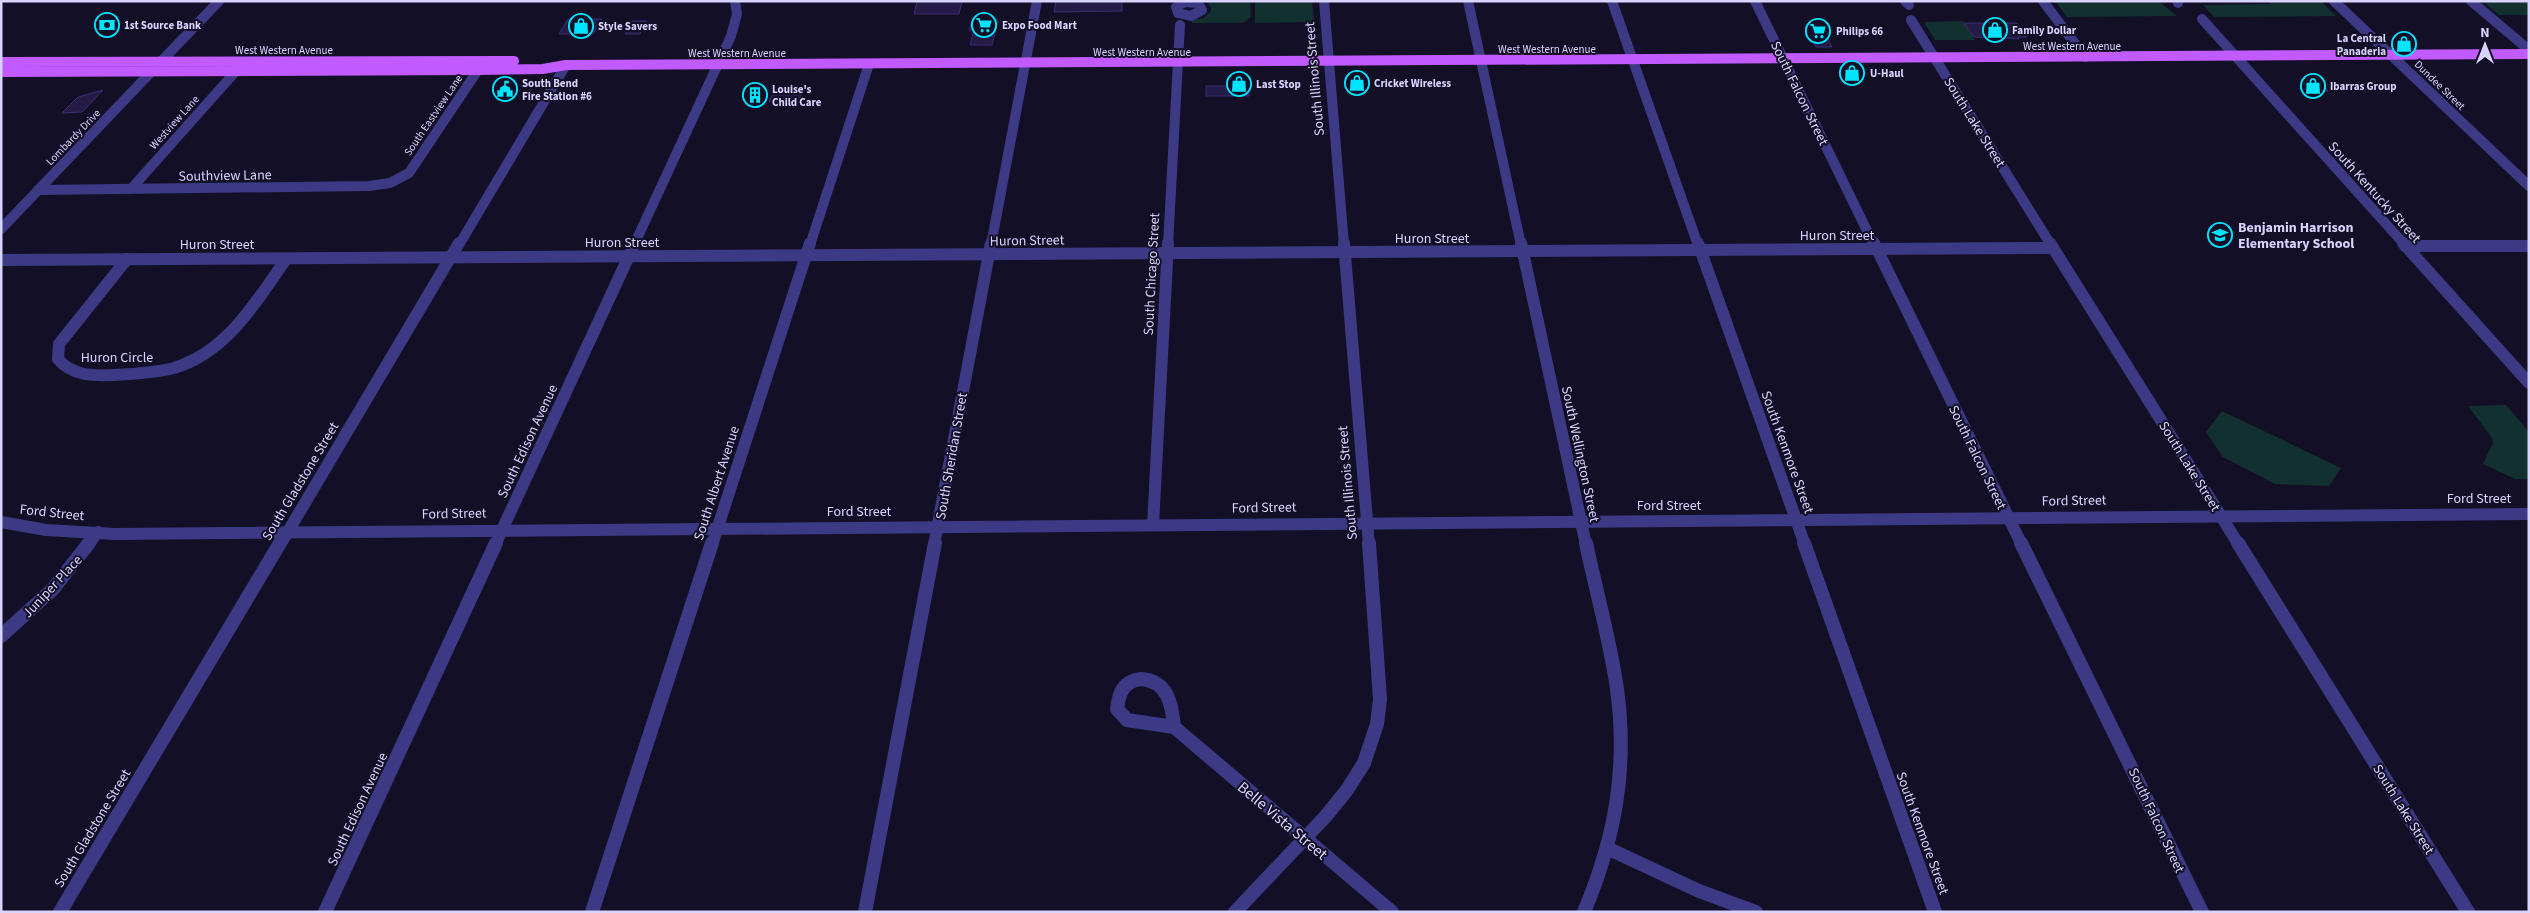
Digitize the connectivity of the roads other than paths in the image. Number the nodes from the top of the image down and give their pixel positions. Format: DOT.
graph roads {
  1 [pos="219,1"];
  2 [pos="735,1"];
  3 [pos="1037,1"];
  4 [pos="1324,1"];
  5 [pos="1468,1"];
  6 [pos="1612,1"];
  7 [pos="1755,1"];
  8 [pos="2043,1"];
  9 [pos="2334,1"];
  10 [pos="2471,1"];
  11 [pos="2202,19"];
  12 [pos="1911,20"];
  13 [pos="1180,25"];
  14 [pos="2529,52"];
  15 [pos="2391,55"];
  16 [pos="2235,56"];
  17 [pos="2085,57"];
  18 [pos="1935,58"];
  19 [pos="1784,59"];
  20 [pos="1633,60"];
  21 [pos="1481,61"];
  22 [pos="1,62"];
  23 [pos="162,62"];
  24 [pos="1329,62"];
  25 [pos="1025,63"];
  26 [pos="1178,63"];
  27 [pos="870,64"];
  28 [pos="566,65"];
  29 [pos="718,65"];
  30 [pos="478,70"];
  31 [pos="153,71"];
  32 [pos="236,71"];
  33 [pos="1,72"];
  34 [pos="409,173"];
  35 [pos="2529,186"];
  36 [pos="38,190"];
  37 [pos="131,190"];
  38 [pos="1,229"];
  39 [pos="2405,246"];
  40 [pos="2529,246"];
  41 [pos="2054,248"];
  42 [pos="1877,250"];
  43 [pos="1700,251"];
  44 [pos="1522,253"];
  45 [pos="1167,254"];
  46 [pos="1345,254"];
  47 [pos="806,256"];
  48 [pos="989,256"];
  49 [pos="629,257"];
  50 [pos="449,258"];
  51 [pos="286,259"];
  52 [pos="1,260"];
  53 [pos="127,260"];
  54 [pos="2529,383"];
  55 [pos="2529,514"];
  56 [pos="2220,515"];
  57 [pos="2008,517"];
  58 [pos="1796,520"];
  59 [pos="1,522"];
  60 [pos="1366,522"];
  61 [pos="1581,522"];
  62 [pos="1153,525"];
  63 [pos="717,527"];
  64 [pos="938,527"];
  65 [pos="503,529"];
  66 [pos="98,532"];
  67 [pos="287,532"];
  68 [pos="1,636"];
  69 [pos="1174,727"];
  70 [pos="1304,838"];
  71 [pos="1609,849"];
  72 [pos="60,912"];
  73 [pos="325,912"];
  74 [pos="592,912"];
  75 [pos="865,912"];
  76 [pos="1235,912"];
  77 [pos="1392,912"];
  78 [pos="1584,912"];
  79 [pos="1756,912"];
  80 [pos="1936,912"];
  81 [pos="2202,912"];
  82 [pos="2468,912"];
  1 -- 23 [label="street, Lombardy Drive"];
  2 -- 29 [label="street, South Edison Avenue"];
  3 -- 25 [label="street, South Sheridan Street"];
  4 -- 24 [label="street, South Illinois Street"];
  5 -- 21 [label="street, South Wellington Street"];
  6 -- 20 [label="street, South Kenmore Street"];
  7 -- 19 [label="street, South Falcon Street"];
  8 -- 17 [label="street"];
  9 -- 15 [label="street, Dundee Street"];
  10 -- 14 [label="street"];
  11 -- 16 [label="street, South Kentucky Street"];
  12 -- 18 [label="street, South Lake Street"];
  13 -- 26 [label="street, South Chicago Street"];
  14 -- 15 [label="main road, West Western Avenue"];
  15 -- 16 [label="main road, West Western Avenue"];
  15 -- 35 [label="street, Dundee Street"];
  16 -- 17 [label="main road, West Western Avenue"];
  16 -- 39 [label="street, South Kentucky Street"];
  17 -- 18 [label="main road, West Western Avenue"];
  18 -- 19 [label="main road, West Western Avenue"];
  18 -- 41 [label="street, South Lake Street"];
  19 -- 20 [label="main road, West Western Avenue"];
  19 -- 42 [label="street, South Falcon Street"];
  20 -- 21 [label="main road, West Western Avenue"];
  20 -- 43 [label="street, South Kenmore Street"];
  21 -- 24 [label="main road, West Western Avenue"];
  21 -- 44 [label="street, South Wellington Street"];
  22 -- 23 [label="main road, West Western Avenue"];
  23 -- 28 [label="main road, West Western Avenue"];
  23 -- 31 [label="street, Lombardy Drive"];
  24 -- 26 [label="main road, West Western Avenue"];
  24 -- 46 [label="street, South Illinois Street"];
  25 -- 26 [label="main road, West Western Avenue"];
  25 -- 27 [label="main road, West Western Avenue"];
  25 -- 48 [label="street, South Sheridan Street"];
  26 -- 45 [label="street, South Chicago Street"];
  27 -- 29 [label="main road, West Western Avenue"];
  27 -- 47 [label="street, South Albert Avenue"];
  28 -- 29 [label="main road, West Western Avenue"];
  28 -- 30 [label="main road, West Western Avenue"];
  28 -- 50 [label="street, South Gladstone Street"];
  29 -- 49 [label="street, South Edison Avenue"];
  30 -- 32 [label="main road, West Western Avenue"];
  30 -- 34 [label="street, South Eastview Lane"];
  31 -- 32 [label="main road, West Western Avenue"];
  31 -- 33 [label="main road, West Western Avenue"];
  31 -- 36 [label="street, Lombardy Drive"];
  32 -- 37 [label="street, Westview Lane"];
  34 -- 37 [label="street, Southview Lane"];
  36 -- 37 [label="street, Southview Lane"];
  36 -- 38 [label="street, Lombardy Drive"];
  39 -- 40 [label="street"];
  39 -- 54 [label="street, South Kentucky Street"];
  41 -- 42 [label="street, Huron Street"];
  41 -- 56 [label="street, South Lake Street"];
  42 -- 43 [label="street, Huron Street"];
  42 -- 57 [label="street, South Falcon Street"];
  43 -- 44 [label="street, Huron Street"];
  43 -- 58 [label="street, South Kenmore Street"];
  44 -- 46 [label="street, Huron Street"];
  44 -- 61 [label="street, South Wellington Street"];
  45 -- 46 [label="street, Huron Street"];
  45 -- 48 [label="street, Huron Street"];
  45 -- 62 [label="street, South Chicago Street"];
  46 -- 60 [label="street, South Illinois Street"];
  47 -- 48 [label="street, Huron Street"];
  47 -- 49 [label="street, Huron Street"];
  47 -- 63 [label="street, South Albert Avenue"];
  48 -- 64 [label="street, South Sheridan Street"];
  49 -- 50 [label="street, Huron Street"];
  49 -- 65 [label="street, South Edison Avenue"];
  50 -- 51 [label="street, Huron Street"];
  50 -- 67 [label="street, South Gladstone Street"];
  51 -- 53 [label="street, Huron Street"];
  51 -- 53 [label="street, Huron Circle"];
  52 -- 53 [label="street, Huron Street"];
  55 -- 56 [label="street, Ford Street"];
  56 -- 57 [label="street, Ford Street"];
  56 -- 82 [label="street, South Lake Street"];
  57 -- 58 [label="street, Ford Street"];
  57 -- 81 [label="street, South Falcon Street"];
  58 -- 61 [label="street, Ford Street"];
  58 -- 80 [label="street, South Kenmore Street"];
  59 -- 66 [label="street, Ford Street"];
  60 -- 61 [label="street, Ford Street"];
  60 -- 62 [label="street, Ford Street"];
  60 -- 70 [label="street, South Illinois Street"];
  61 -- 71 [label="street, South Wellington Street"];
  62 -- 64 [label="street, Ford Street"];
  63 -- 64 [label="street, Ford Street"];
  63 -- 65 [label="street, Ford Street"];
  63 -- 74 [label="street, South Albert Avenue"];
  64 -- 75 [label="street, South Sheridan Street"];
  65 -- 67 [label="street, Ford Street"];
  65 -- 73 [label="street, South Edison Avenue"];
  66 -- 67 [label="street, Ford Street"];
  66 -- 68 [label="street, Juniper Place"];
  67 -- 72 [label="street, South Gladstone Street"];
  69 -- 70 [label="street, Belle Vista Street"];
  70 -- 76 [label="street, South Illinois Street"];
  70 -- 77 [label="street, Belle Vista Street"];
  71 -- 78 [label="street, South Wellington Street"];
  71 -- 79 [label="street"];
}
